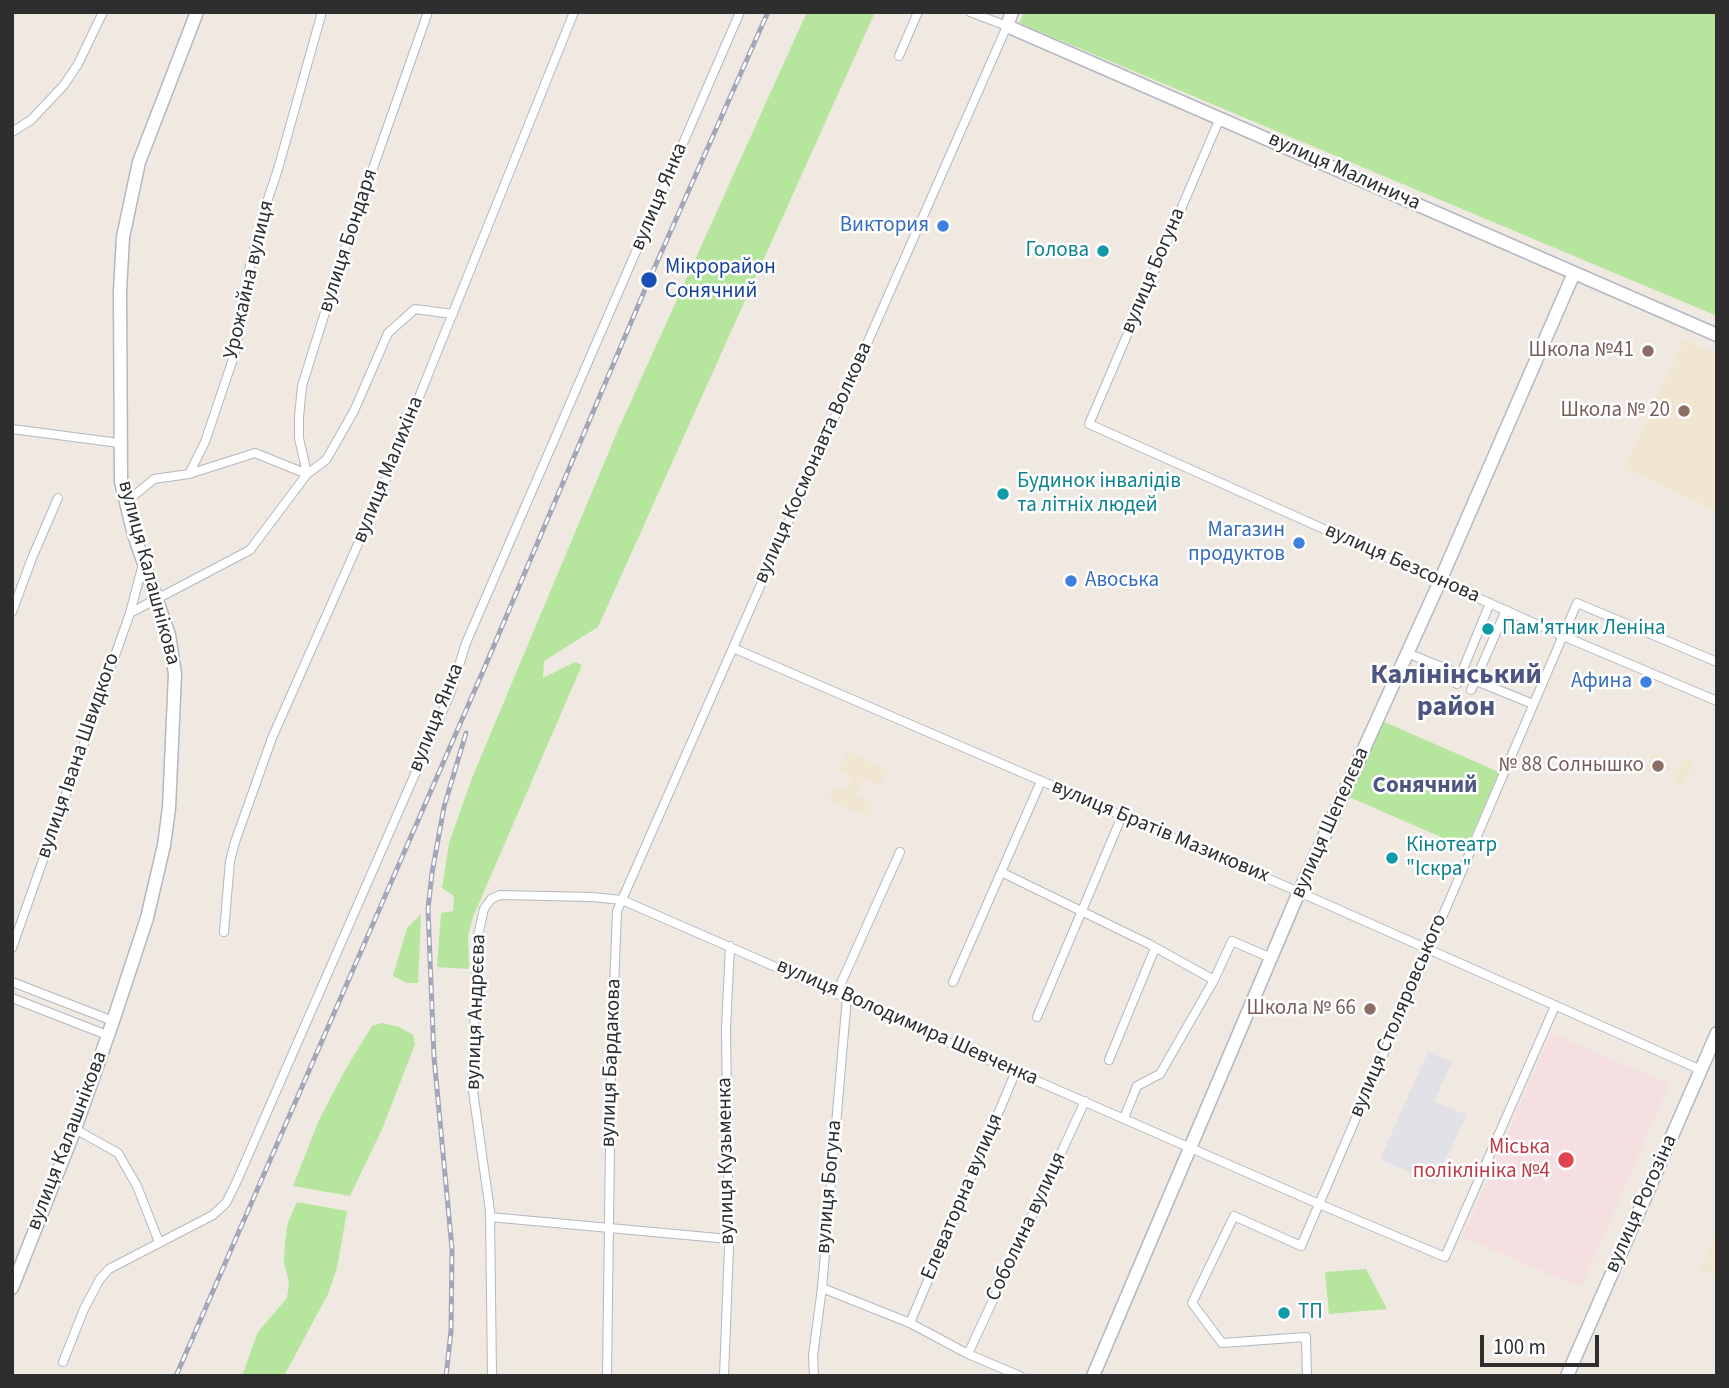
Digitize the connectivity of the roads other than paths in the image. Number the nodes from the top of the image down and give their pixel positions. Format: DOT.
graph roads {
  1 [pos="103,12"];
  2 [pos="197,12"];
  3 [pos="322,12"];
  4 [pos="428,12"];
  5 [pos="574,12"];
  6 [pos="740,12"];
  7 [pos="918,12"];
  8 [pos="970,12"];
  9 [pos="1012,12"];
  10 [pos="1007,26"];
  11 [pos="900,56"];
  12 [pos="1220,118"];
  13 [pos="12,132"];
  14 [pos="1574,273"];
  15 [pos="453,314"];
  16 [pos="1717,335"];
  17 [pos="1089,424"];
  18 [pos="12,429"];
  19 [pos="119,443"];
  20 [pos="189,474"];
  21 [pos="307,474"];
  22 [pos="58,498"];
  23 [pos="125,503"];
  24 [pos="143,564"];
  25 [pos="1440,580"];
  26 [pos="156,599"];
  27 [pos="1490,603"];
  28 [pos="1506,610"];
  29 [pos="12,612"];
  30 [pos="130,613"];
  31 [pos="1563,636"];
  32 [pos="733,648"];
  33 [pos="1407,653"];
  34 [pos="1717,663"];
  35 [pos="1461,674"];
  36 [pos="1476,680"];
  37 [pos="1457,684"];
  38 [pos="1471,690"];
  39 [pos="1717,701"];
  40 [pos="1533,704"];
  41 [pos="1041,781"];
  42 [pos="1122,816"];
  43 [pos="900,852"];
  44 [pos="1001,872"];
  45 [pos="1299,892"];
  46 [pos="622,900"];
  47 [pos="1081,911"];
  48 [pos="224,932"];
  49 [pos="730,946"];
  50 [pos="12,948"];
  51 [pos="1154,948"];
  52 [pos="1427,949"];
  53 [pos="1271,958"];
  54 [pos="1214,980"];
  55 [pos="12,982"];
  56 [pos="953,982"];
  57 [pos="836,992"];
  58 [pos="847,997"];
  59 [pos="12,998"];
  60 [pos="1555,1006"];
  61 [pos="1037,1017"];
  62 [pos="113,1021"];
  63 [pos="1717,1033"];
  64 [pos="107,1035"];
  65 [pos="1108,1060"];
  66 [pos="1701,1070"];
  67 [pos="1016,1071"];
  68 [pos="1085,1101"];
  69 [pos="1124,1118"];
  70 [pos="75,1129"];
  71 [pos="1191,1147"];
  72 [pos="1319,1204"];
  73 [pos="490,1217"];
  74 [pos="608,1227"];
  75 [pos="729,1239"];
  76 [pos="159,1242"];
  77 [pos="12,1288"];
  78 [pos="822,1288"];
  79 [pos="910,1323"];
  80 [pos="968,1354"];
  81 [pos="63,1362"];
  82 [pos="492,1376"];
  83 [pos="607,1376"];
  84 [pos="724,1376"];
  85 [pos="814,1376"];
  86 [pos="1020,1376"];
  87 [pos="1093,1376"];
  88 [pos="1307,1376"];
  89 [pos="1567,1376"];
  1 -- 13 [label="street"];
  2 -- 19 [label="street, вулиця Калашнікова"];
  3 -- 20 [label="street, Урожайна вулиця"];
  4 -- 21 [label="street, вулиця Бондаря"];
  5 -- 15 [label="street, вулиця Малихіна"];
  6 -- 76 [label="street, вулиця Янка"];
  7 -- 11 [label="street"];
  8 -- 10 [label="street, вулиця Малинича"];
  9 -- 10 [label="street"];
  10 -- 12 [label="street, вулиця Малинича"];
  10 -- 32 [label="street, вулиця Космонавта Волкова"];
  12 -- 14 [label="street, вулиця Малинича"];
  12 -- 17 [label="street, вулиця Богуна"];
  14 -- 16 [label="street, вулиця Малинича"];
  14 -- 25 [label="street, вулиця Шепелєва"];
  15 -- 21 [label="street"];
  15 -- 48 [label="street, вулиця Малихіна"];
  17 -- 25 [label="street, вулиця Безсонова"];
  18 -- 19 [label="street"];
  19 -- 23 [label="street, вулиця Калашнікова"];
  20 -- 21 [label="street"];
  20 -- 23 [label="street"];
  21 -- 26 [label="street"];
  22 -- 29 [label="street"];
  23 -- 24 [label="street, вулиця Калашнікова"];
  24 -- 26 [label="street, вулиця Калашнікова"];
  24 -- 30 [label="street, вулиця Івана Швидкого"];
  25 -- 27 [label="street, вулиця Безсонова"];
  25 -- 33 [label="street, вулиця Шепелєва"];
  26 -- 30 [label="street"];
  26 -- 62 [label="street, вулиця Калашнікова"];
  27 -- 28 [label="street, вулиця Безсонова"];
  27 -- 35 [label="street"];
  28 -- 31 [label="street, вулиця Безсонова"];
  28 -- 36 [label="street"];
  30 -- 50 [label="street, вулиця Івана Швидкого"];
  31 -- 34 [label="street, вулиця Столяровського"];
  31 -- 39 [label="street, вулиця Безсонова"];
  31 -- 40 [label="street, вулиця Столяровського"];
  32 -- 41 [label="street, вулиця Братів Мазикових"];
  32 -- 46 [label="street, вулиця Космонавта Волкова"];
  33 -- 35 [label="street"];
  33 -- 45 [label="street, вулиця Шепелєва"];
  35 -- 36 [label="street"];
  35 -- 37 [label="street"];
  36 -- 38 [label="street"];
  36 -- 40 [label="street"];
  40 -- 52 [label="street, вулиця Столяровського"];
  41 -- 42 [label="street, вулиця Братів Мазикових"];
  41 -- 44 [label="street"];
  42 -- 45 [label="street, вулиця Братів Мазикових"];
  42 -- 47 [label="street"];
  43 -- 57 [label="street"];
  44 -- 47 [label="street"];
  44 -- 56 [label="street"];
  45 -- 52 [label="street, вулиця Братів Мазикових"];
  45 -- 53 [label="street, вулиця Шепелєва"];
  46 -- 49 [label="street, вулиця Володимира Шевченка"];
  46 -- 73 [label="street, вулиця Андрєєва"];
  46 -- 74 [label="street, вулиця Бардакова"];
  47 -- 51 [label="street"];
  47 -- 61 [label="street"];
  49 -- 57 [label="street, вулиця Володимира Шевченка"];
  49 -- 75 [label="street, вулиця Кузьменка"];
  51 -- 54 [label="street"];
  51 -- 65 [label="street"];
  52 -- 60 [label="street, вулиця Братів Мазикових"];
  52 -- 72 [label="street, вулиця Столяровського"];
  53 -- 54 [label="street"];
  53 -- 71 [label="street, вулиця Шепелєва"];
  54 -- 69 [label="street"];
  55 -- 62 [label="street"];
  57 -- 58 [label="street, вулиця Володимира Шевченка"];
  58 -- 67 [label="street, вулиця Володимира Шевченка"];
  58 -- 78 [label="street, вулиця Богуна"];
  59 -- 64 [label="street"];
  60 -- 66 [label="street, вулиця Братів Мазикових"];
  60 -- 72 [label="street, вулиця Володимира Шевченка"];
  62 -- 64 [label="street, вулиця Калашнікова"];
  63 -- 66 [label="street, вулиця Рогозіна"];
  64 -- 70 [label="street, вулиця Калашнікова"];
  66 -- 89 [label="street, вулиця Рогозіна"];
  67 -- 68 [label="street, вулиця Володимира Шевченка"];
  67 -- 79 [label="street, Елеваторна вулиця"];
  68 -- 69 [label="street, вулиця Володимира Шевченка"];
  68 -- 80 [label="street, Соболина вулиця"];
  69 -- 71 [label="street, вулиця Володимира Шевченка"];
  70 -- 76 [label="street"];
  70 -- 77 [label="street, вулиця Калашнікова"];
  71 -- 72 [label="street, вулиця Володимира Шевченка"];
  71 -- 87 [label="street, вулиця Шепелєва"];
  72 -- 88 [label="street, вулиця Столяровського"];
  73 -- 74 [label="street"];
  73 -- 82 [label="street, вулиця Андрєєва"];
  74 -- 75 [label="street"];
  74 -- 83 [label="street, вулиця Бардакова"];
  75 -- 84 [label="street, вулиця Кузьменка"];
  76 -- 81 [label="street, вулиця Янка"];
  78 -- 79 [label="street"];
  78 -- 85 [label="street, вулиця Богуна"];
  79 -- 80 [label="street"];
  80 -- 86 [label="street"];
}
